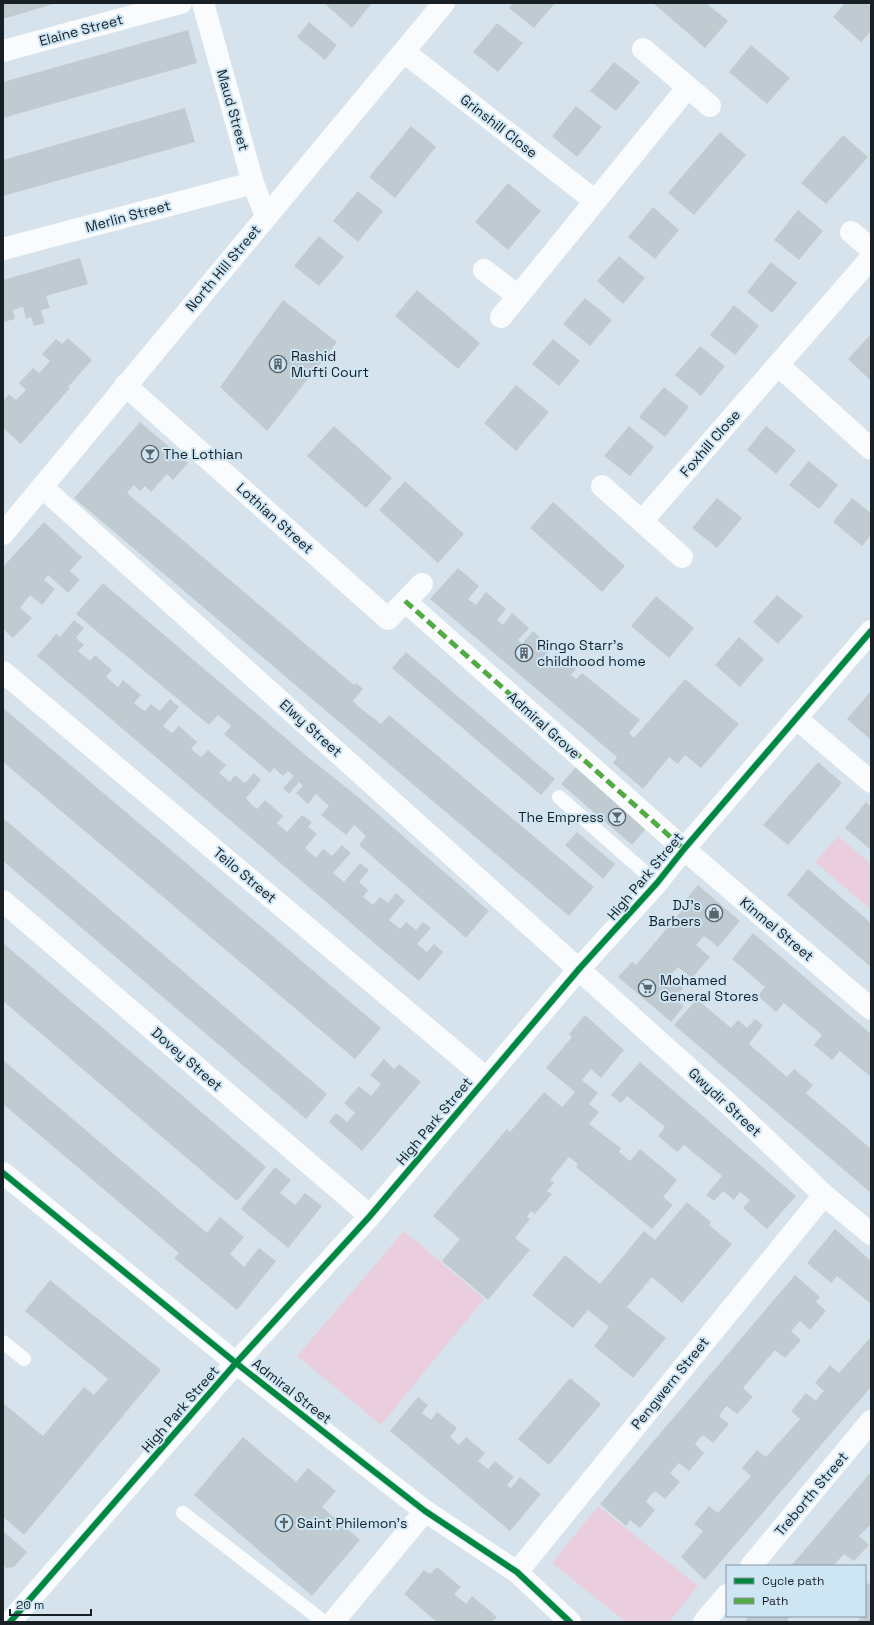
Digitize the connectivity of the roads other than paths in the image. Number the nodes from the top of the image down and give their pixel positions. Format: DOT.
graph roads {
  1 [pos="181,3"];
  2 [pos="203,3"];
  3 [pos="444,3"];
  4 [pos="643,49"];
  5 [pos="3,51"];
  6 [pos="404,52"];
  7 [pos="688,87"];
  8 [pos="710,106"];
  9 [pos="253,183"];
  10 [pos="594,200"];
  11 [pos="266,216"];
  12 [pos="851,232"];
  13 [pos="3,248"];
  14 [pos="871,249"];
  15 [pos="871,258"];
  16 [pos="484,270"];
  17 [pos="518,296"];
  18 [pos="501,317"];
  19 [pos="778,365"];
  20 [pos="126,385"];
  21 [pos="871,449"];
  22 [pos="602,486"];
  23 [pos="42,487"];
  24 [pos="642,521"];
  25 [pos="3,534"];
  26 [pos="682,557"];
  27 [pos="422,584"];
  28 [pos="406,601"];
  29 [pos="871,631"];
  30 [pos="3,672"];
  31 [pos="796,718"];
  32 [pos="871,782"];
  33 [pos="559,797"];
  34 [pos="684,849"];
  35 [pos="657,883"];
  36 [pos="3,901"];
  37 [pos="580,969"];
  38 [pos="871,1009"];
  39 [pos="486,1078"];
  40 [pos="3,1172"];
  41 [pos="824,1194"];
  42 [pos="370,1216"];
  43 [pos="871,1234"];
  44 [pos="3,1342"];
  45 [pos="24,1359"];
  46 [pos="236,1363"];
  47 [pos="871,1421"];
  48 [pos="425,1510"];
  49 [pos="183,1513"];
  50 [pos="752,1565"];
  51 [pos="517,1572"];
  52 [pos="726,1596"];
  53 [pos="10,1622"];
  54 [pos="324,1622"];
  55 [pos="333,1622"];
  56 [pos="570,1622"];
  57 [pos="704,1622"];
  1 -- 5 [label="street, Elaine Street"];
  2 -- 9 [label="street, Maud Street"];
  3 -- 6 [label="street, North Hill Street"];
  4 -- 7 [label="street"];
  6 -- 10 [label="street, Grinshill Close"];
  6 -- 11 [label="street, North Hill Street"];
  7 -- 8 [label="street"];
  7 -- 10 [label="street"];
  9 -- 11 [label="street, Maud Street"];
  9 -- 13 [label="street, Merlin Street"];
  10 -- 17 [label="street"];
  11 -- 20 [label="street, North Hill Street"];
  12 -- 14 [label="street"];
  15 -- 19 [label="street, Foxhill Close"];
  16 -- 17 [label="street"];
  17 -- 18 [label="street"];
  19 -- 21 [label="street"];
  19 -- 24 [label="street, Foxhill Close"];
  20 -- 23 [label="street, North Hill Street"];
  20 -- 28 [label="street, Lothian Street"];
  22 -- 24 [label="street"];
  23 -- 25 [label="street, North Hill Street"];
  23 -- 37 [label="street, Elwy Street"];
  24 -- 26 [label="street"];
  27 -- 28 [label="street, Lothian Street"];
  28 -- 34 [label="street, Admiral Grove"];
  29 -- 31 [label="street, High Park Street"];
  30 -- 39 [label="street, Teilo Street"];
  31 -- 32 [label="street"];
  31 -- 34 [label="street, High Park Street"];
  33 -- 35 [label="lane"];
  34 -- 35 [label="street, High Park Street"];
  34 -- 38 [label="street, Kinmel Street"];
  35 -- 37 [label="street, High Park Street"];
  36 -- 42 [label="street, Dovey Street"];
  37 -- 39 [label="street, High Park Street"];
  37 -- 41 [label="street, Gwydir Street"];
  39 -- 42 [label="street, High Park Street"];
  40 -- 46 [label="street, Admiral Street"];
  41 -- 43 [label="street, Gwydir Street"];
  41 -- 51 [label="street, Pengwern Street"];
  42 -- 46 [label="street, High Park Street"];
  44 -- 45 [label="lane"];
  46 -- 48 [label="street, Admiral Street"];
  46 -- 53 [label="street, High Park Street"];
  47 -- 50 [label="street, Treborth Street"];
  48 -- 51 [label="street, Admiral Street"];
  48 -- 55 [label="street"];
  49 -- 54 [label="lane"];
  51 -- 56 [label="street, Admiral Street"];
  52 -- 57 [label="street"];
}
